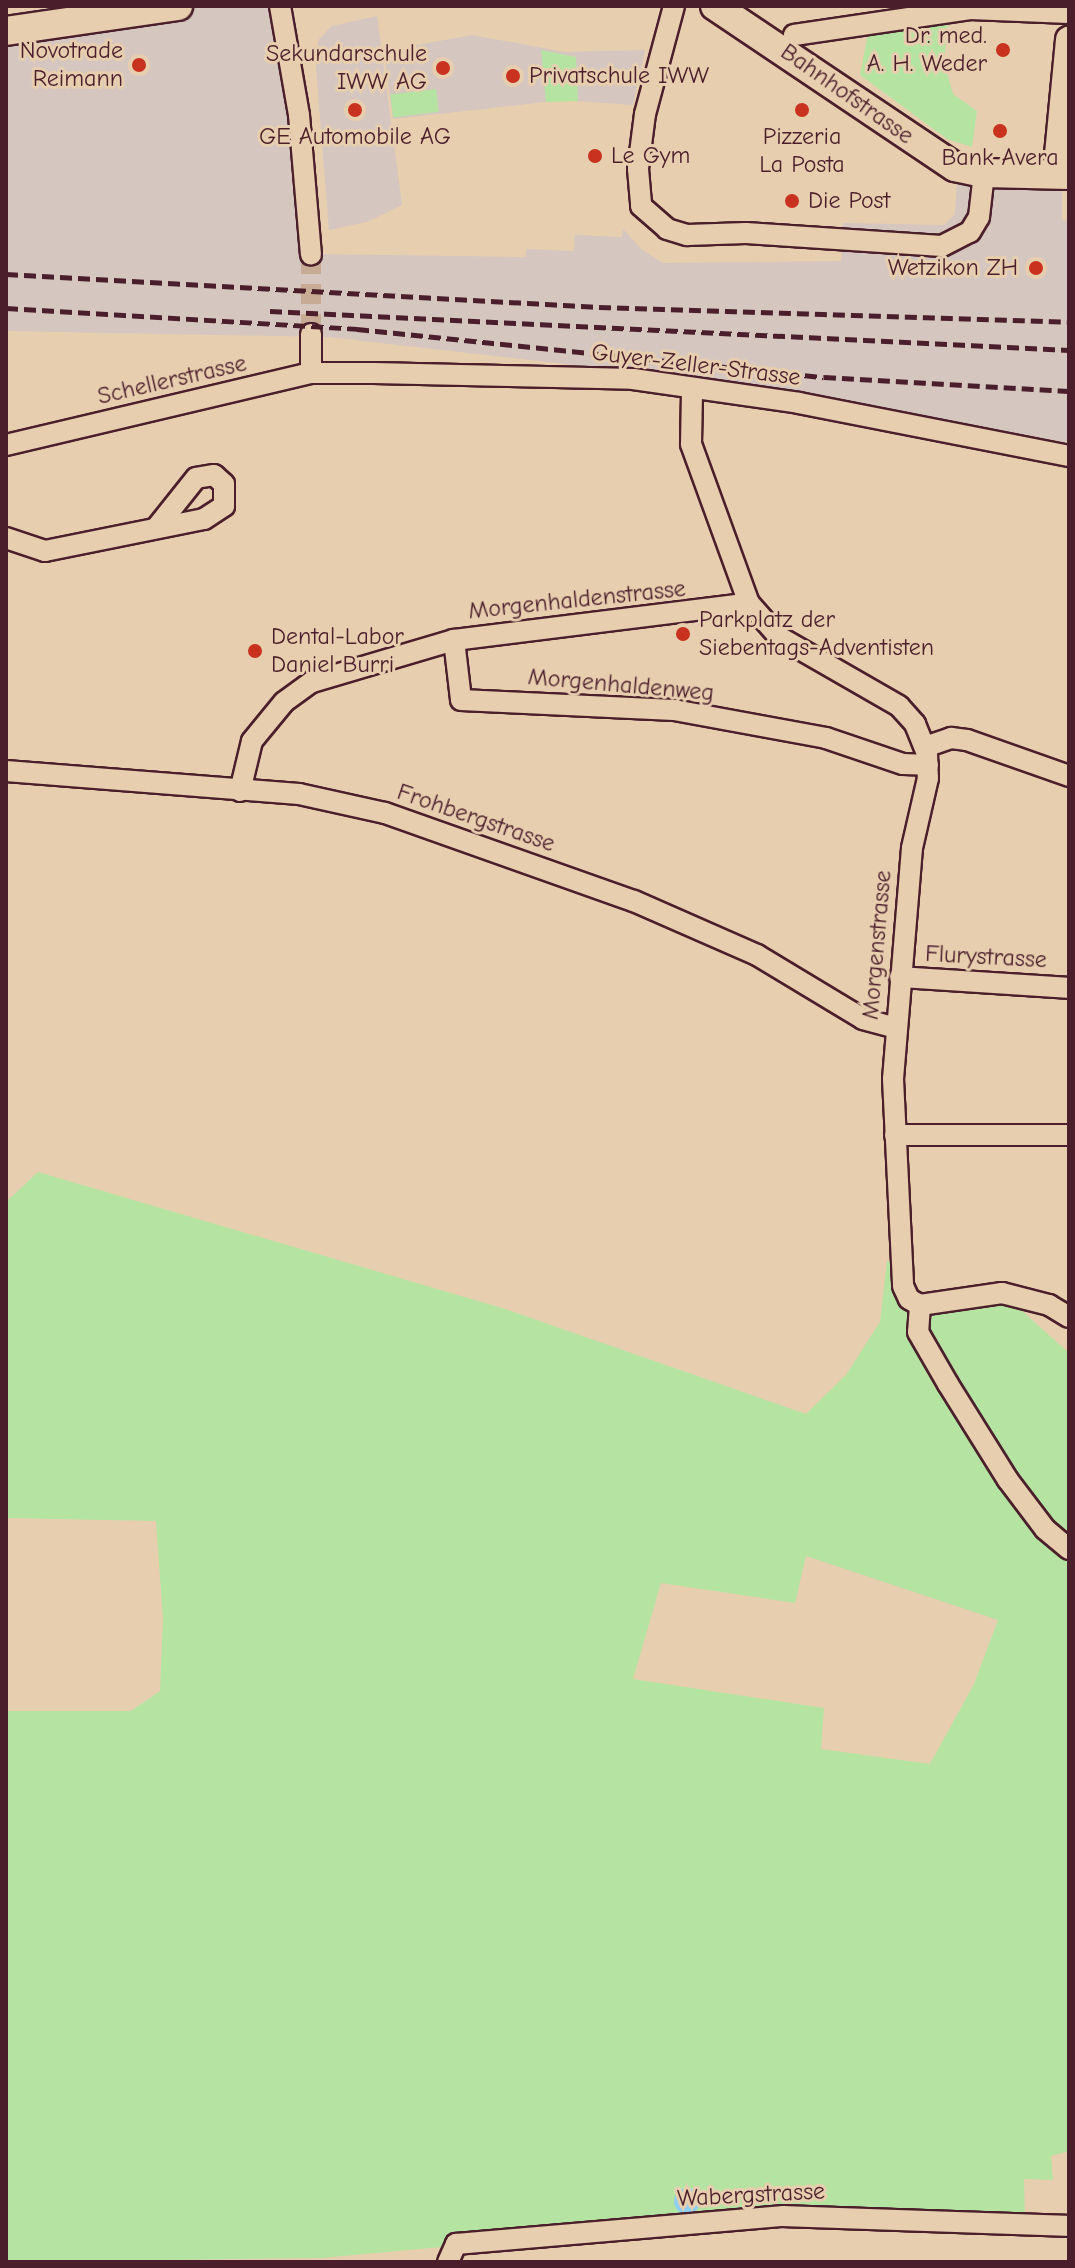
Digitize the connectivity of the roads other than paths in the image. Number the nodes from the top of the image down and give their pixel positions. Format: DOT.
graph roads {
  1 [pos="178,6"];
  2 [pos="280,6"];
  3 [pos="674,6"];
  4 [pos="715,6"];
  5 [pos="1069,13"];
  6 [pos="6,31"];
  7 [pos="794,35"];
  8 [pos="1069,40"];
  9 [pos="984,173"];
  10 [pos="1062,175"];
  11 [pos="311,254"];
  12 [pos="311,334"];
  13 [pos="311,373"];
  14 [pos="692,392"];
  15 [pos="6,445"];
  16 [pos="1069,456"];
  17 [pos="157,527"];
  18 [pos="6,538"];
  19 [pos="749,603"];
  20 [pos="454,640"];
  21 [pos="927,756"];
  22 [pos="6,771"];
  23 [pos="1069,776"];
  24 [pos="240,791"];
  25 [pos="900,977"];
  26 [pos="1069,988"];
  27 [pos="896,1028"];
  28 [pos="895,1135"];
  29 [pos="1069,1135"];
  30 [pos="920,1305"];
  31 [pos="1069,1317"];
  32 [pos="1069,1549"];
  33 [pos="1069,2226"];
  34 [pos="448,2262"];
  1 -- 6 [label="main road"];
  2 -- 11 [label="street"];
  3 -- 9 [label="street"];
  4 -- 9 [label="main road, Bahnhofstrasse"];
  5 -- 7 [label="street"];
  8 -- 10 [label="street"];
  9 -- 10 [label="main road, Bahnhofstrasse"];
  12 -- 13 [label="street"];
  13 -- 14 [label="street, Guyer-Zeller-Strasse"];
  13 -- 15 [label="street, Schellerstrasse"];
  14 -- 16 [label="street, Guyer-Zeller-Strasse"];
  14 -- 19 [label="street"];
  17 -- 18 [label="street"];
  19 -- 20 [label="street, Morgenhaldenstrasse"];
  19 -- 21 [label="street"];
  20 -- 21 [label="street, Morgenhaldenweg"];
  20 -- 24 [label="street, Morgenhaldenstrasse"];
  21 -- 23 [label="street"];
  21 -- 25 [label="street, Morgenstrasse"];
  22 -- 24 [label="street, Frohbergstrasse"];
  24 -- 27 [label="street, Frohbergstrasse"];
  25 -- 26 [label="street, Flurystrasse"];
  25 -- 27 [label="street, Morgenstrasse"];
  27 -- 28 [label="street, Morgenstrasse"];
  28 -- 29 [label="street"];
  28 -- 30 [label="street, Morgenstrasse"];
  30 -- 31 [label="street"];
  30 -- 32 [label="street, Morgenstrasse"];
  33 -- 34 [label="street, Wabergstrasse"];
}
